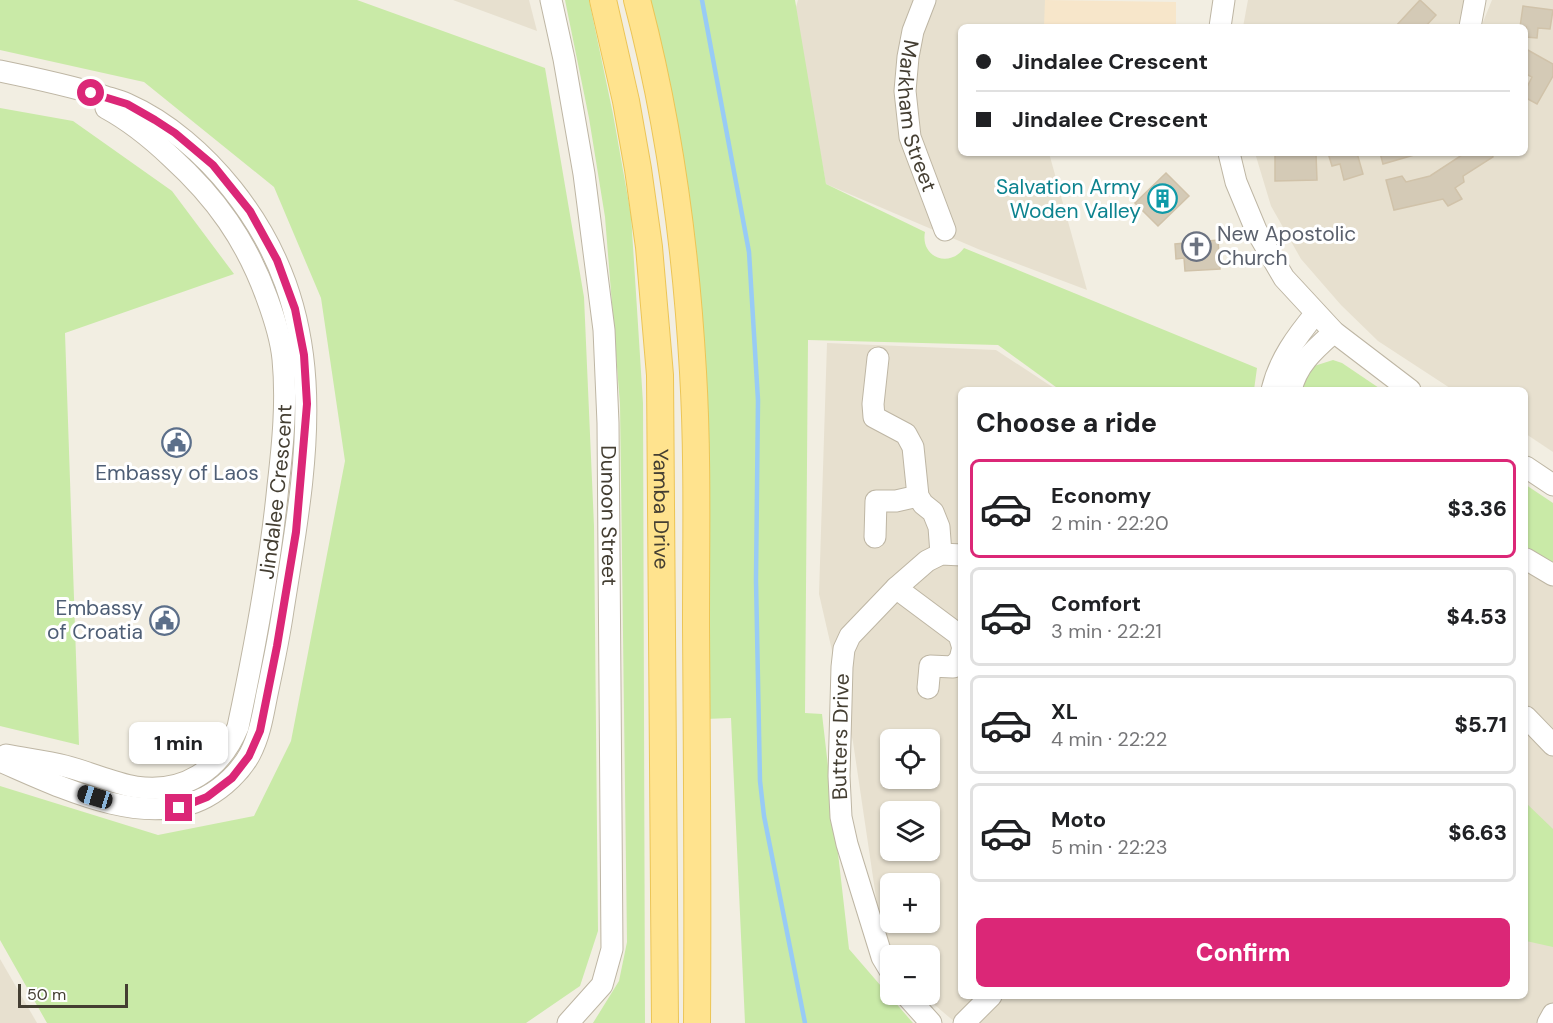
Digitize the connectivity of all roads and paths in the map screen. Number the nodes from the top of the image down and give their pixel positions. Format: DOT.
graph roads {
  1 [pos="552,0"];
  2 [pos="603,0"];
  3 [pos="637,0"];
  4 [pos="925,0"];
  5 [pos="1224,0"];
  6 [pos="1475,0"];
  7 [pos="1220,24"];
  8 [pos="1471,24"];
  9 [pos="0,71"];
  10 [pos="54,81"];
  11 [pos="1230,156"];
  12 [pos="945,230"];
  13 [pos="1316,313"];
  14 [pos="1334,332"];
  15 [pos="878,358"];
  16 [pos="1273,387"];
  17 [pos="1292,387"];
  18 [pos="1406,387"];
  19 [pos="1528,468"];
  20 [pos="1553,485"];
  21 [pos="918,496"];
  22 [pos="874,537"];
  23 [pos="951,554"];
  24 [pos="1528,560"];
  25 [pos="1553,574"];
  26 [pos="896,588"];
  27 [pos="958,634"];
  28 [pos="958,661"];
  29 [pos="928,688"];
  30 [pos="1528,719"];
  31 [pos="1553,746"];
  32 [pos="0,754"];
  33 [pos="0,761"];
  34 [pos="880,951"];
  35 [pos="988,999"];
  36 [pos="915,1005"];
  37 [pos="1553,1014"];
  38 [pos="568,1023"];
  39 [pos="665,1023"];
  40 [pos="698,1023"];
  41 [pos="931,1023"];
  42 [pos="964,1023"];
  43 [pos="1548,1023"];
  1 -- 38 [label="street, Dunoon Street"];
  2 -- 39 [label="main road, Yamba Drive"];
  3 -- 40 [label="main road, Yamba Drive"];
  4 -- 12 [label="street, Markham Street"];
  5 -- 7 [label="street"];
  6 -- 8 [label="street"];
  9 -- 10 [label="street, Jindalee Crescent"];
  10 -- 32 [label="street, Jindalee Crescent"];
  10 -- 33 [label="street, Jindalee Crescent"];
  11 -- 13 [label="street"];
  13 -- 14 [label="street"];
  13 -- 16 [label="street"];
  14 -- 17 [label="street"];
  14 -- 18 [label="street"];
  15 -- 21 [label="street"];
  19 -- 20 [label="street"];
  21 -- 22 [label="street"];
  21 -- 23 [label="street"];
  23 -- 26 [label="street, Butters Drive"];
  24 -- 25 [label="street"];
  26 -- 27 [label="street"];
  26 -- 34 [label="street, Butters Drive"];
  28 -- 29 [label="street"];
  30 -- 31 [label="street"];
  35 -- 42 [label="street"];
  36 -- 41 [label="street"];
  37 -- 43 [label="street"];
}
